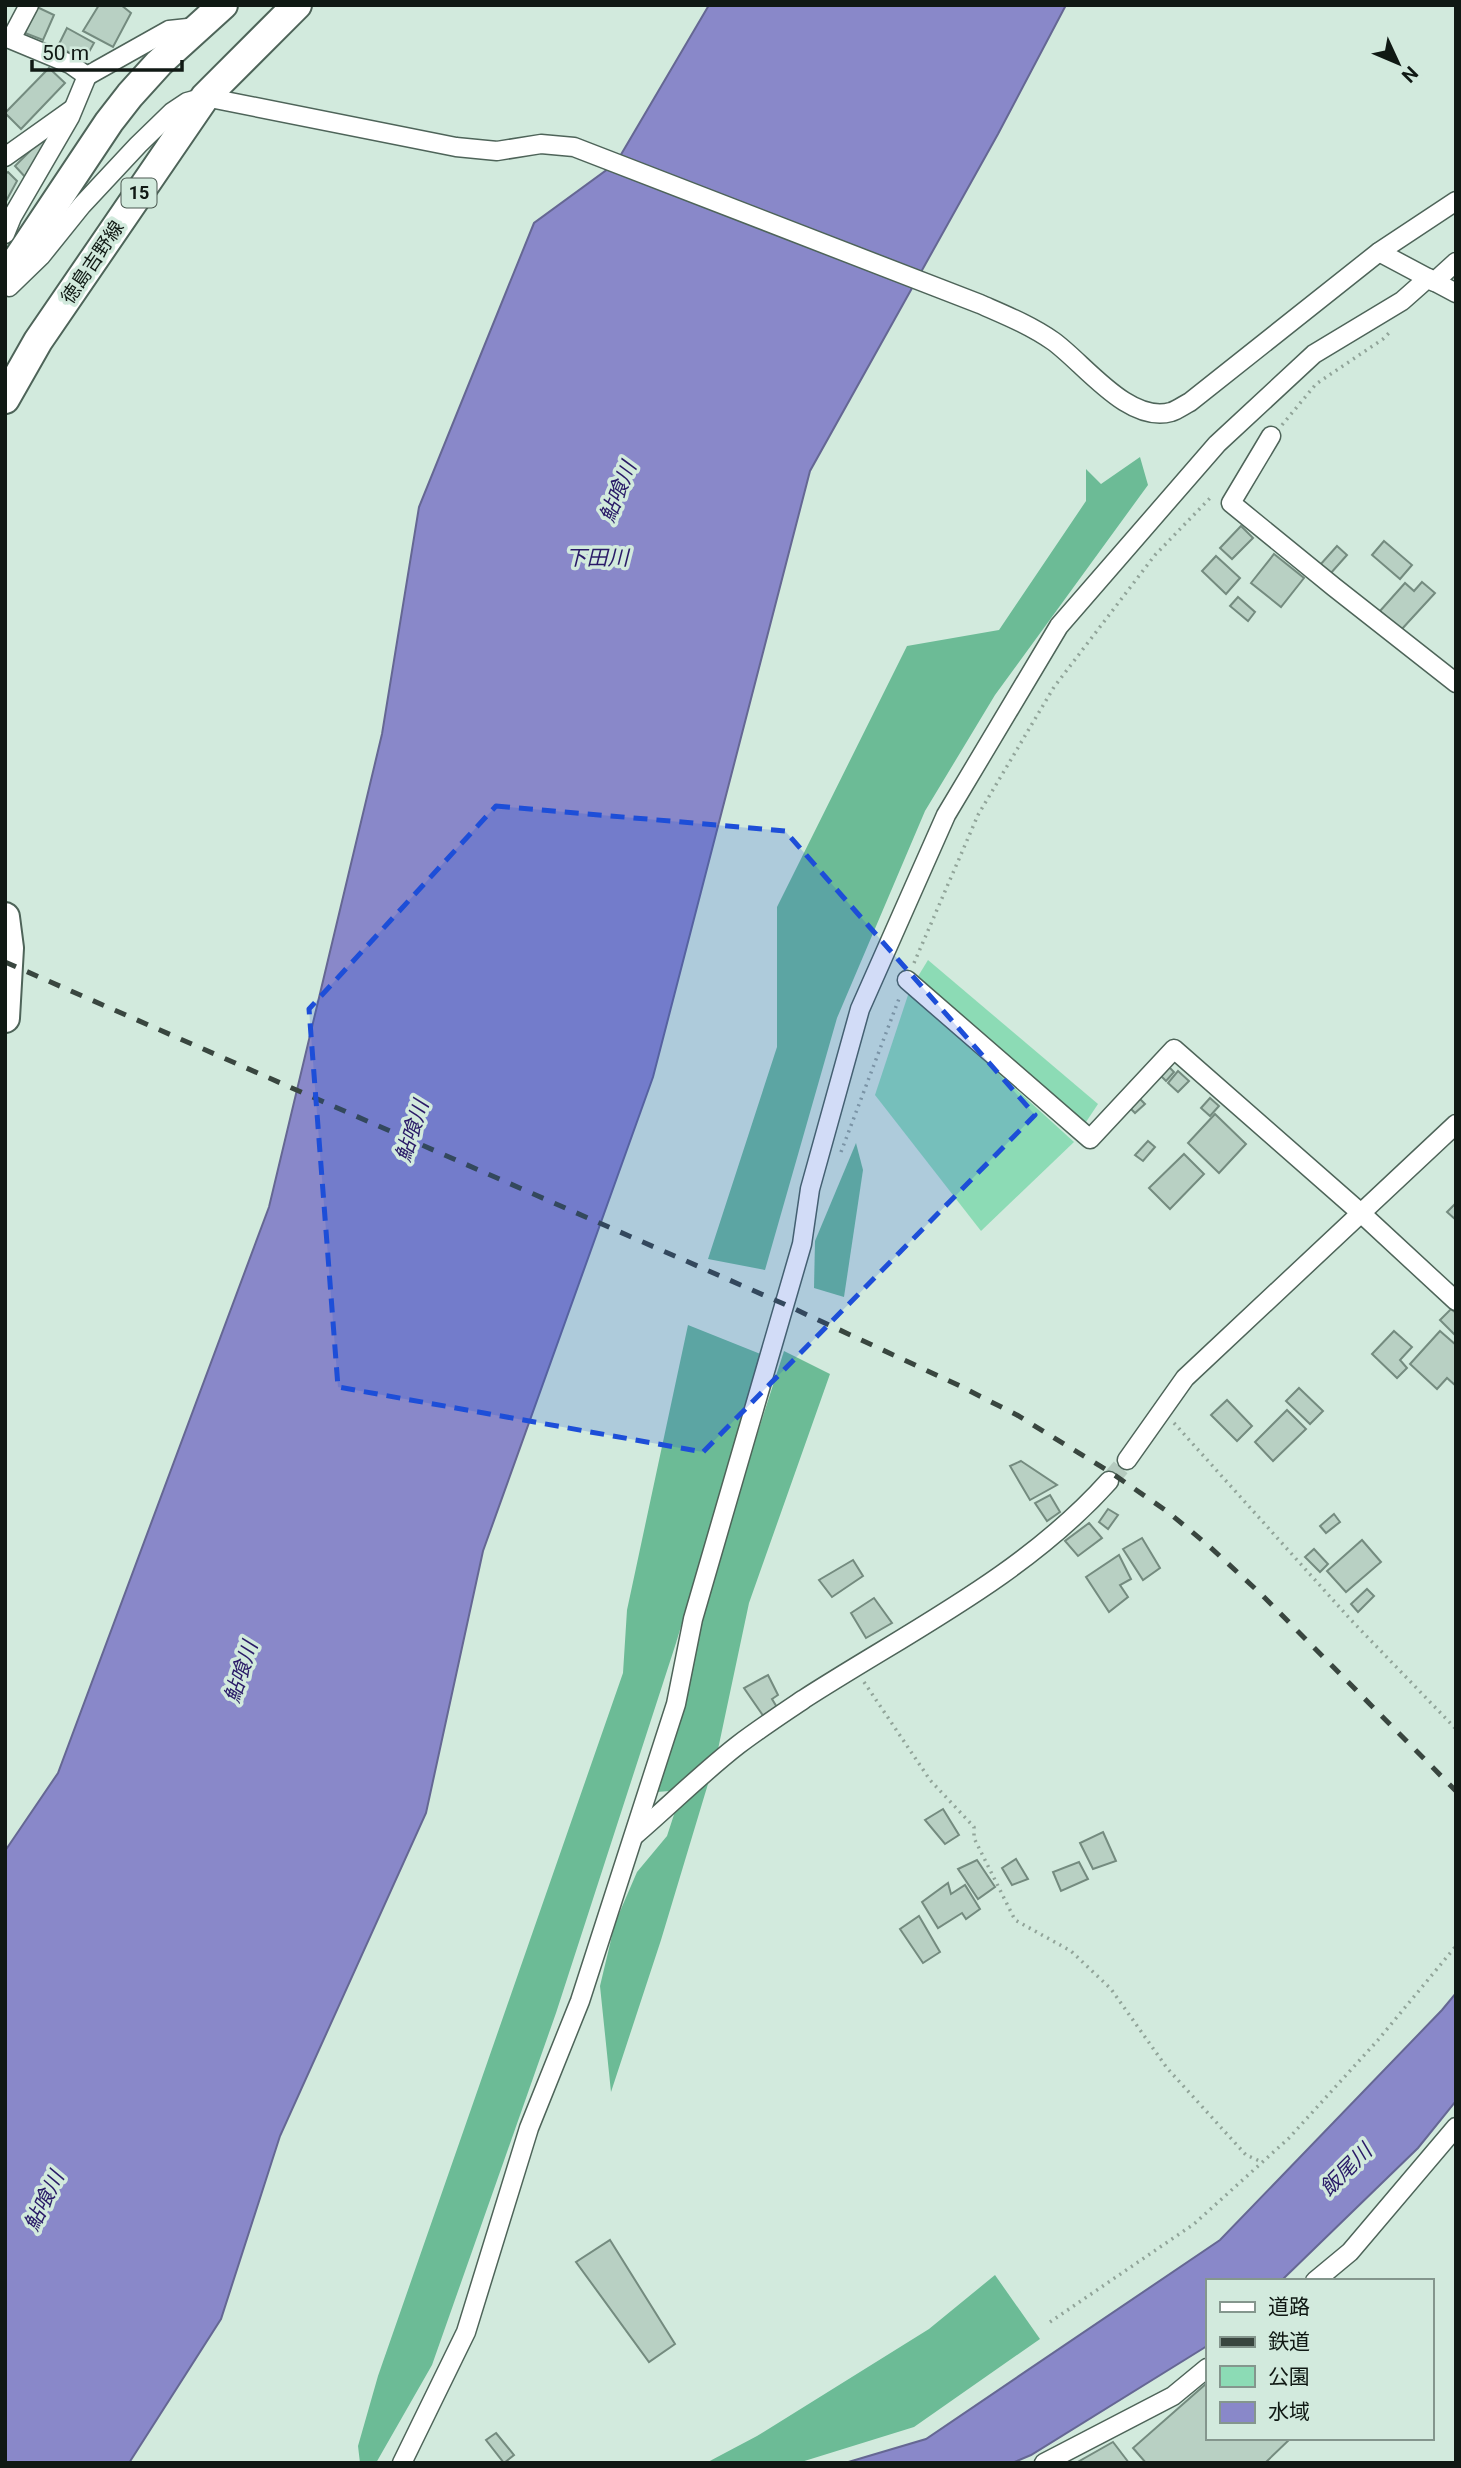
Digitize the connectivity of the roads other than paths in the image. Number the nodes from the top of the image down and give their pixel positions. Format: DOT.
graph roads {
  1 [pos="29,5"];
  2 [pos="223,5"];
  3 [pos="297,5"];
  4 [pos="198,27"];
  5 [pos="8,38"];
  6 [pos="87,76"];
  7 [pos="205,97"];
  8 [pos="74,108"];
  9 [pos="5,157"];
  10 [pos="1456,201"];
  11 [pos="5,234"];
  12 [pos="1379,252"];
  13 [pos="1456,262"];
  14 [pos="5,278"];
  15 [pos="1431,280"];
  16 [pos="5,290"];
  17 [pos="1456,293"];
  18 [pos="5,399"];
  19 [pos="1271,436"];
  20 [pos="1456,683"];
  21 [pos="5,917"];
  22 [pos="907,980"];
  23 [pos="5,1018"];
  24 [pos="1456,1124"];
  25 [pos="1362,1214"];
  26 [pos="1456,1301"];
  27 [pos="1127,1460"];
  28 [pos="1110,1481"];
  29 [pos="632,1838"];
  30 [pos="1456,2127"];
  31 [pos="1317,2279"];
  32 [pos="1206,2369"];
  33 [pos="402,2463"];
  34 [pos="1044,2463"];
  1 -- 5 [label="street"];
  2 -- 4 [label="main road"];
  3 -- 7 [label="main road, 徳島吉野線 / 15"];
  4 -- 6 [label="street"];
  4 -- 14 [label="main road"];
  5 -- 6 [label="street"];
  6 -- 8 [label="street"];
  7 -- 12 [label="street"];
  7 -- 16 [label="street"];
  7 -- 18 [label="main road, 徳島吉野線 / 15"];
  8 -- 9 [label="street"];
  8 -- 11 [label="street"];
  10 -- 12 [label="street"];
  12 -- 15 [label="street"];
  13 -- 15 [label="street"];
  15 -- 17 [label="street"];
  15 -- 29 [label="street"];
  19 -- 20 [label="street"];
  21 -- 23 [label="main road"];
  22 -- 25 [label="street"];
  24 -- 25 [label="street"];
  25 -- 26 [label="street"];
  25 -- 27 [label="street"];
  28 -- 29 [label="street"];
  29 -- 33 [label="street"];
  30 -- 31 [label="street"];
  32 -- 34 [label="street"];
}
